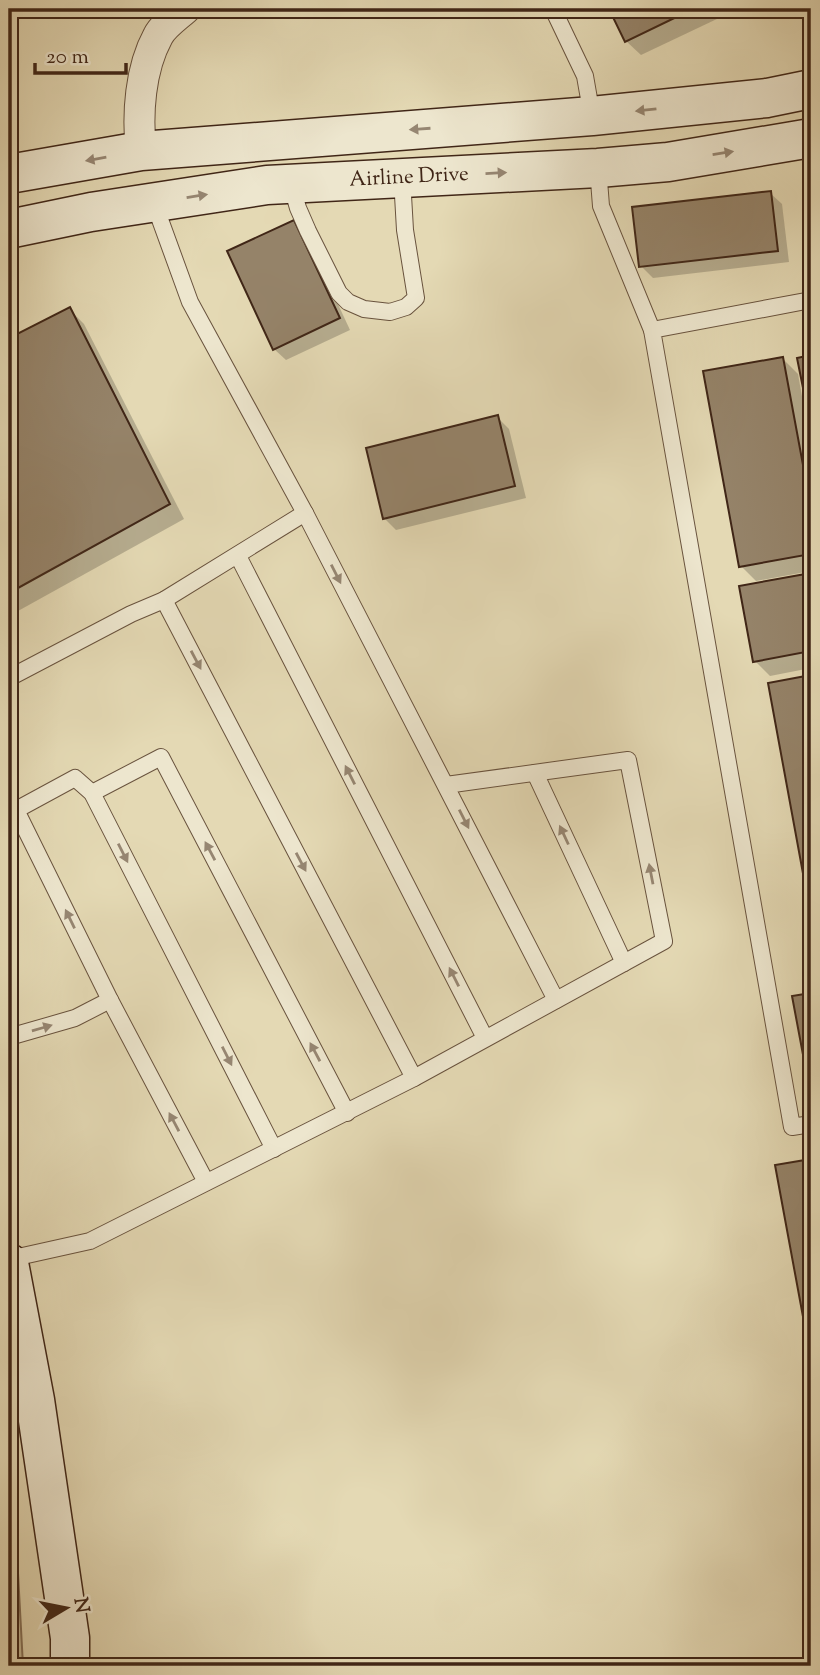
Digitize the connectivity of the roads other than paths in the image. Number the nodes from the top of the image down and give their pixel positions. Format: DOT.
graph roads {
  1 [pos="185,9"];
  2 [pos="553,9"];
  3 [pos="811,89"];
  4 [pos="592,116"];
  5 [pos="811,138"];
  6 [pos="141,151"];
  7 [pos="598,168"];
  8 [pos="9,174"];
  9 [pos="402,178"];
  10 [pos="291,184"];
  11 [pos="154,203"];
  12 [pos="91,212"];
  13 [pos="9,229"];
  14 [pos="811,300"];
  15 [pos="652,330"];
  16 [pos="305,513"];
  17 [pos="238,556"];
  18 [pos="164,600"];
  19 [pos="9,678"];
  20 [pos="536,773"];
  21 [pos="446,785"];
  22 [pos="92,793"];
  23 [pos="12,803"];
  24 [pos="624,963"];
  25 [pos="556,999"];
  26 [pos="110,1000"];
  27 [pos="9,1037"];
  28 [pos="485,1038"];
  29 [pos="414,1078"];
  30 [pos="347,1113"];
  31 [pos="811,1124"];
  32 [pos="274,1149"];
  33 [pos="206,1182"];
  34 [pos="9,1261"];
  35 [pos="70,1666"];
  1 -- 6 [label="street"];
  2 -- 4 [label="lane"];
  3 -- 4 [label="main road, one-way"];
  4 -- 6 [label="main road, one-way"];
  4 -- 7 [label="main road"];
  7 -- 5 [label="main road, Airline Drive, one-way"];
  6 -- 8 [label="main road, one-way"];
  6 -- 12 [label="main road"];
  9 -- 7 [label="main road, Airline Drive, one-way"];
  7 -- 15 [label="lane"];
  9 -- 10 [label="main road, Airline Drive"];
  9 -- 10 [label="lane"];
  11 -- 10 [label="main road, Airline Drive, one-way"];
  11 -- 12 [label="main road, Airline Drive"];
  11 -- 16 [label="lane"];
  12 -- 13 [label="main road, Airline Drive"];
  14 -- 15 [label="lane"];
  15 -- 31 [label="lane"];
  16 -- 17 [label="lane"];
  16 -- 21 [label="lane, one-way"];
  17 -- 18 [label="lane"];
  28 -- 17 [label="lane, one-way"];
  18 -- 19 [label="lane"];
  18 -- 29 [label="lane, one-way"];
  20 -- 21 [label="lane"];
  24 -- 20 [label="lane, one-way"];
  24 -- 20 [label="lane, one-way"];
  21 -- 25 [label="lane, one-way"];
  22 -- 23 [label="lane"];
  30 -- 22 [label="lane, one-way"];
  22 -- 32 [label="lane, one-way"];
  26 -- 23 [label="lane, one-way"];
  24 -- 25 [label="lane"];
  25 -- 28 [label="lane"];
  27 -- 26 [label="lane, one-way"];
  33 -- 26 [label="lane, one-way"];
  28 -- 29 [label="lane"];
  29 -- 30 [label="lane"];
  30 -- 32 [label="lane"];
  32 -- 33 [label="lane"];
  33 -- 34 [label="lane"];
  34 -- 35 [label="main road"];
}
